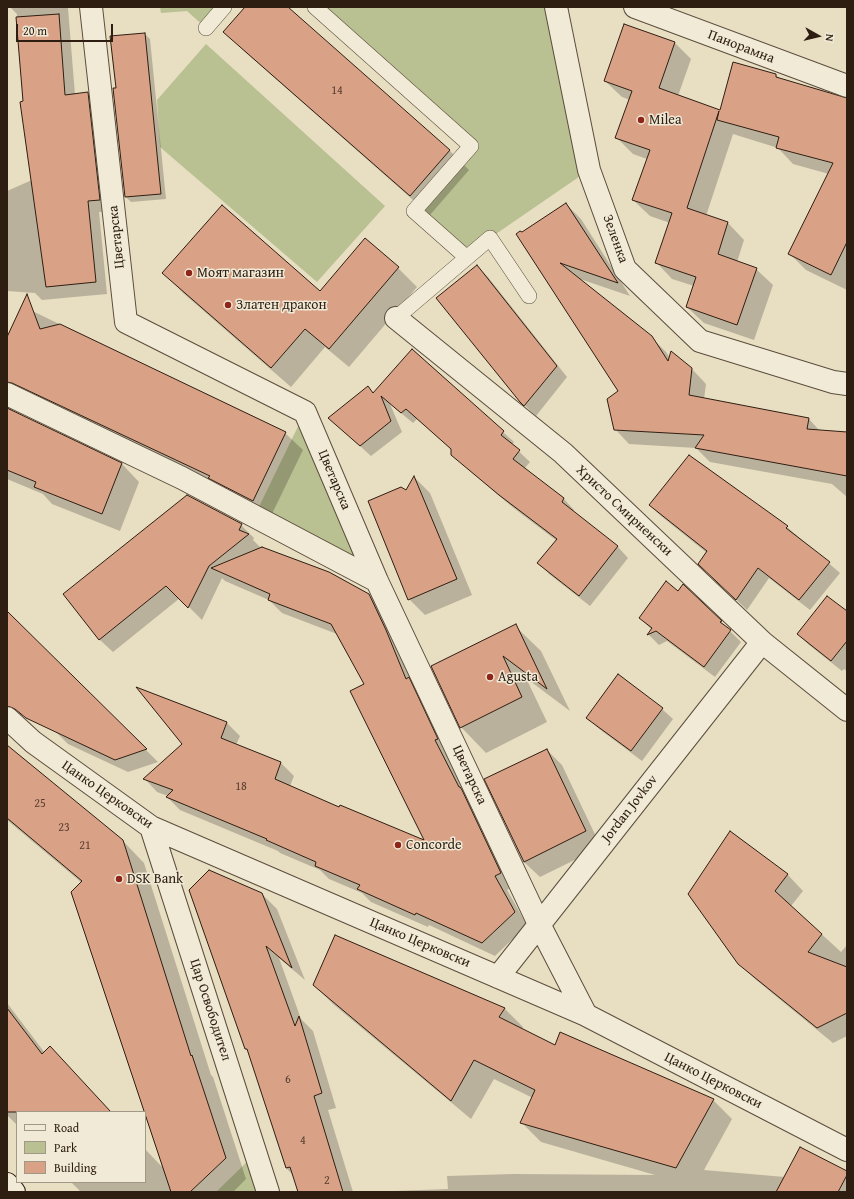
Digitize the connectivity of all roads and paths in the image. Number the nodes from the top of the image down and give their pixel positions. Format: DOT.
graph roads {
  1 [pos="91,7"];
  2 [pos="224,7"];
  3 [pos="315,7"];
  4 [pos="556,7"];
  5 [pos="635,7"];
  6 [pos="206,28"];
  7 [pos="847,86"];
  8 [pos="466,257"];
  9 [pos="529,296"];
  10 [pos="396,318"];
  11 [pos="847,384"];
  12 [pos="7,394"];
  13 [pos="377,581"];
  14 [pos="762,642"];
  15 [pos="847,710"];
  16 [pos="7,718"];
  17 [pos="151,827"];
  18 [pos="539,924"];
  19 [pos="498,977"];
  20 [pos="586,1015"];
  21 [pos="847,1150"];
  22 [pos="7,1184"];
  23 [pos="14,1192"];
  24 [pos="268,1192"];
  1 -- 13 [label="street, Цветарска"];
  2 -- 6 [label="lane"];
  3 -- 8 [label="lane"];
  4 -- 11 [label="street, Зеленка"];
  5 -- 7 [label="street, Панорамна"];
  8 -- 9 [label="lane"];
  8 -- 10 [label="lane"];
  10 -- 14 [label="street, Христо Смирненски"];
  12 -- 13 [label="street"];
  13 -- 18 [label="street, Цветарска"];
  14 -- 15 [label="street, Христо Смирненски"];
  14 -- 18 [label="street, Jordan Jovkov"];
  16 -- 17 [label="street, Цанко Церковски"];
  17 -- 19 [label="street, Цанко Церковски"];
  17 -- 24 [label="street, Цар Освободител"];
  18 -- 19 [label="street, Jordan Jovkov"];
  18 -- 20 [label="street, Цветарска"];
  19 -- 20 [label="street, Цанко Церковски"];
  20 -- 21 [label="street, Цанко Церковски"];
  22 -- 23 [label="street"];
}
